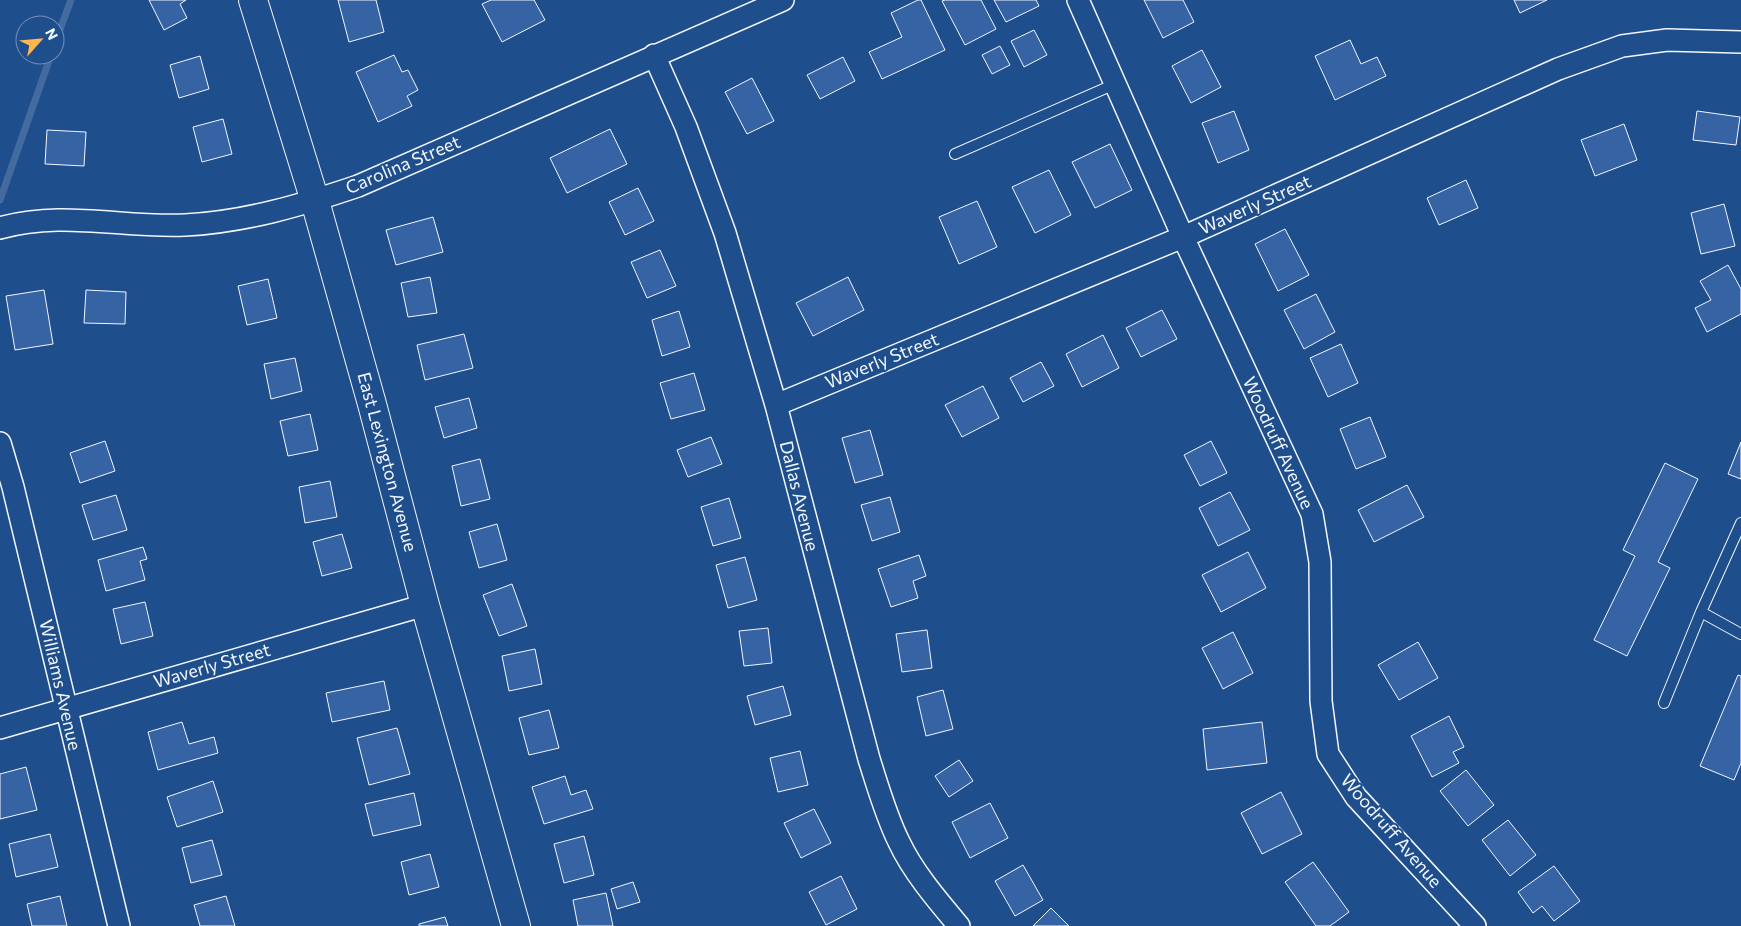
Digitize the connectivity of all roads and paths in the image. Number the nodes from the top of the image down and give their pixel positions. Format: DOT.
graph roads {
  1 [pos="254,0"];
  2 [pos="783,0"];
  3 [pos="1078,0"];
  4 [pos="1741,42"];
  5 [pos="654,55"];
  6 [pos="1115,84"];
  7 [pos="955,154"];
  8 [pos="315,201"];
  9 [pos="0,228"];
  10 [pos="1183,237"];
  11 [pos="776,405"];
  12 [pos="0,443"];
  13 [pos="1741,523"];
  14 [pos="425,605"];
  15 [pos="1701,612"];
  16 [pos="1741,634"];
  17 [pos="1664,702"];
  18 [pos="65,709"];
  19 [pos="0,728"];
  20 [pos="119,926"];
  21 [pos="516,926"];
  22 [pos="960,926"];
  23 [pos="1475,926"];
  1 -- 8 [label="main road, East Lexington Avenue"];
  2 -- 5 [label="street, Carolina Street"];
  3 -- 6 [label="street, Woodruff Avenue"];
  4 -- 10 [label="street, Waverly Street"];
  5 -- 8 [label="street, Carolina Street"];
  5 -- 11 [label="street, Dallas Avenue"];
  6 -- 7 [label="lane"];
  6 -- 10 [label="street, Woodruff Avenue"];
  8 -- 9 [label="street, Carolina Street"];
  8 -- 14 [label="main road, East Lexington Avenue"];
  10 -- 11 [label="street, Waverly Street"];
  10 -- 23 [label="street, Woodruff Avenue"];
  11 -- 22 [label="street, Dallas Avenue"];
  12 -- 18 [label="street, Williams Avenue"];
  13 -- 15 [label="lane"];
  14 -- 18 [label="street, Waverly Street"];
  14 -- 21 [label="main road, East Lexington Avenue"];
  15 -- 16 [label="lane"];
  15 -- 17 [label="lane"];
  18 -- 19 [label="street, Waverly Street"];
  18 -- 20 [label="street, Williams Avenue"];
}
